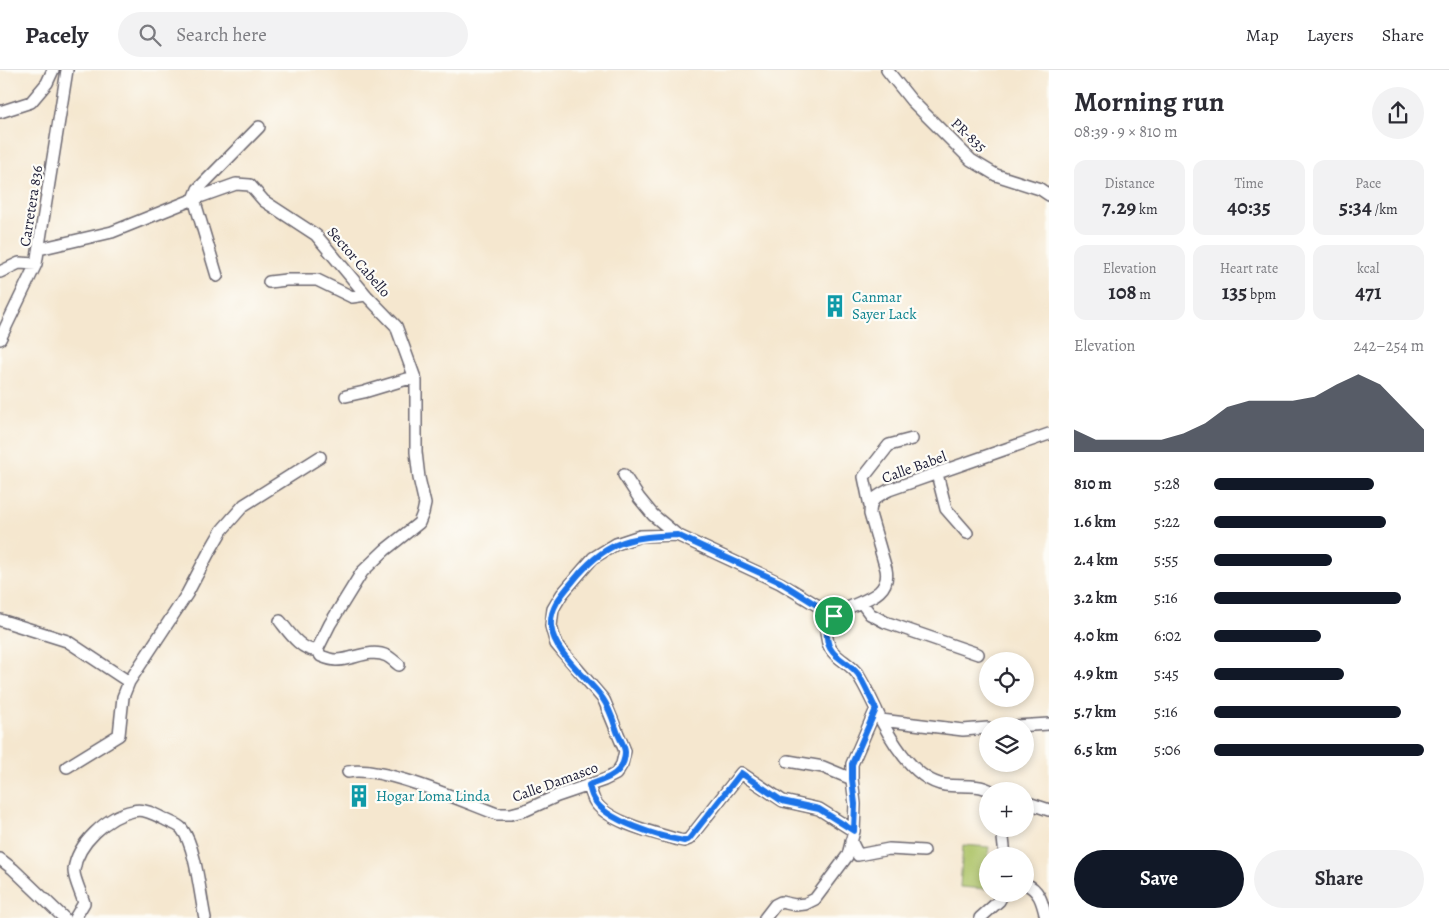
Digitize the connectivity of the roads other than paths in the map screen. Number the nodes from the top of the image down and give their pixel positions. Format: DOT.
graph roads {
  1 [pos="53,70"];
  2 [pos="67,70"];
  3 [pos="887,70"];
  4 [pos="0,112"];
  5 [pos="259,127"];
  6 [pos="1049,195"];
  7 [pos="194,199"];
  8 [pos="39,249"];
  9 [pos="36,264"];
  10 [pos="0,272"];
  11 [pos="217,276"];
  12 [pos="269,282"];
  13 [pos="366,295"];
  14 [pos="0,339"];
  15 [pos="416,381"];
  16 [pos="346,396"];
  17 [pos="1049,434"];
  18 [pos="912,439"];
  19 [pos="320,457"];
  20 [pos="624,474"];
  21 [pos="937,474"];
  22 [pos="870,506"];
  23 [pos="967,532"];
  24 [pos="677,535"];
  25 [pos="861,602"];
  26 [pos="834,616"];
  27 [pos="0,620"];
  28 [pos="280,621"];
  29 [pos="317,650"];
  30 [pos="978,654"];
  31 [pos="399,666"];
  32 [pos="129,682"];
  33 [pos="876,709"];
  34 [pos="881,720"];
  35 [pos="1049,724"];
  36 [pos="1034,725"];
  37 [pos="979,729"];
  38 [pos="788,761"];
  39 [pos="67,767"];
  40 [pos="348,772"];
  41 [pos="852,779"];
  42 [pos="589,785"];
  43 [pos="979,787"];
  44 [pos="1034,805"];
  45 [pos="1049,810"];
  46 [pos="853,836"];
  47 [pos="924,851"];
  48 [pos="0,859"];
  49 [pos="1034,889"];
  50 [pos="1045,898"];
  51 [pos="997,902"];
  52 [pos="64,918"];
  53 [pos="75,918"];
  54 [pos="205,918"];
  55 [pos="764,918"];
  56 [pos="980,918"];
  57 [pos="1046,918"];
  1 -- 4 [label="street"];
  2 -- 8 [label="street, Carretera 836"];
  3 -- 6 [label="street, PR-835 / PR-835"];
  5 -- 7 [label="street"];
  7 -- 8 [label="street, Sector Cabello"];
  7 -- 11 [label="street"];
  7 -- 13 [label="street, Sector Cabello"];
  8 -- 9 [label="street, Carretera 836"];
  9 -- 10 [label="street"];
  9 -- 14 [label="street, Carretera 836"];
  12 -- 13 [label="street"];
  13 -- 15 [label="street, Sector Cabello"];
  15 -- 16 [label="street"];
  15 -- 29 [label="street, Sector Cabello"];
  17 -- 21 [label="street, Calle Babel"];
  18 -- 22 [label="street"];
  19 -- 32 [label="street"];
  20 -- 24 [label="street, Calle Damasco"];
  21 -- 22 [label="street, Calle Babel"];
  21 -- 23 [label="street"];
  22 -- 25 [label="street"];
  24 -- 26 [label="street, Calle Damasco"];
  24 -- 42 [label="street, Calle Damasco"];
  25 -- 26 [label="street"];
  25 -- 30 [label="street"];
  26 -- 33 [label="street"];
  27 -- 32 [label="street"];
  28 -- 29 [label="street"];
  29 -- 31 [label="street"];
  32 -- 39 [label="street"];
  33 -- 34 [label="street"];
  33 -- 41 [label="street"];
  34 -- 37 [label="street"];
  34 -- 43 [label="street"];
  35 -- 36 [label="street"];
  38 -- 41 [label="street"];
  40 -- 42 [label="street, Calle Damasco"];
  41 -- 46 [label="street"];
  42 -- 46 [label="street"];
  44 -- 45 [label="street"];
  46 -- 47 [label="street"];
  46 -- 55 [label="street"];
  48 -- 52 [label="street"];
  49 -- 50 [label="street"];
  50 -- 57 [label="street"];
  51 -- 56 [label="street"];
  53 -- 54 [label="street"];
}
